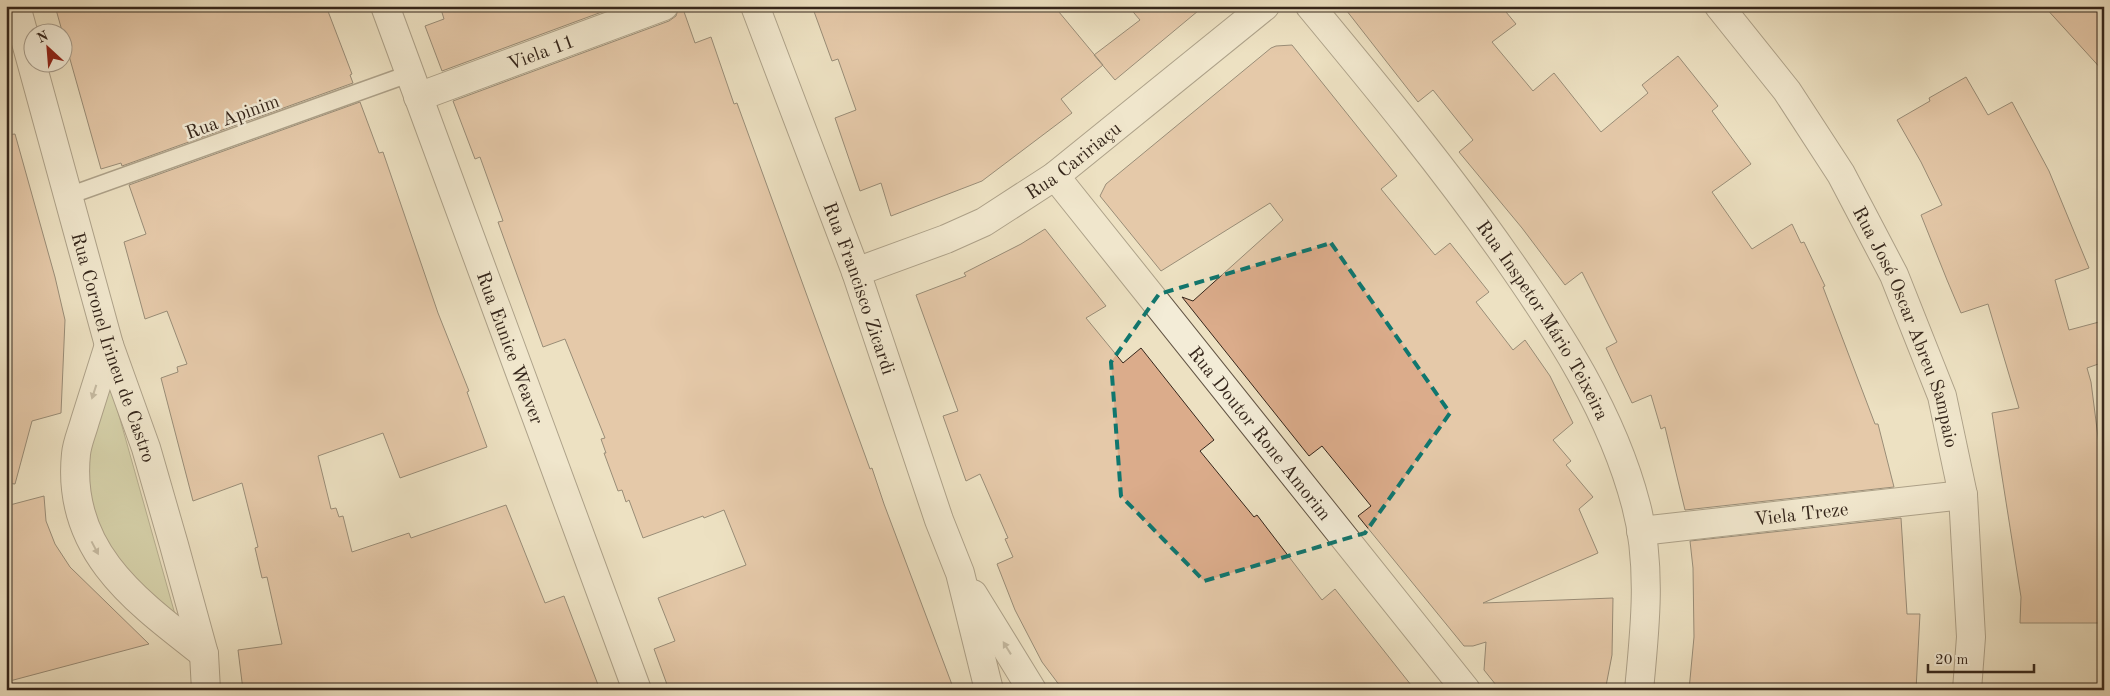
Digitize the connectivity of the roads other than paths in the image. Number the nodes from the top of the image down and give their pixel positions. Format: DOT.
graph roads {
  1 [pos="385,6"];
  2 [pos="664,6"];
  3 [pos="755,6"];
  4 [pos="1266,6"];
  5 [pos="1310,6"];
  6 [pos="1720,6"];
  7 [pos="15,22"];
  8 [pos="414,85"];
  9 [pos="1055,176"];
  10 [pos="68,196"];
  11 [pos="856,272"];
  12 [pos="109,345"];
  13 [pos="1963,495"];
  14 [pos="1640,531"];
  15 [pos="960,574"];
  16 [pos="204,654"];
  17 [pos="206,690"];
  18 [pos="637,690"];
  19 [pos="989,690"];
  20 [pos="1032,690"];
  21 [pos="1466,690"];
  22 [pos="1639,690"];
  23 [pos="1967,690"];
  1 -- 8 [label="street, Rua Eunice Weaver"];
  2 -- 8 [label="street, Viela 11"];
  3 -- 11 [label="street, Rua Francisco Zicardi"];
  4 -- 9 [label="street, Rua Caririaçu"];
  5 -- 14 [label="street, Rua Inspetor Mário Teixeira"];
  6 -- 13 [label="street, Rua José Oscar Abreu Sampaio"];
  7 -- 10 [label="street, Rua Coronel Irineu de Castro"];
  8 -- 10 [label="lane, Rua Apinim"];
  8 -- 18 [label="street, Rua Eunice Weaver"];
  9 -- 11 [label="street, Rua Caririaçu"];
  9 -- 21 [label="street, Rua Doutor Rone Amorim"];
  10 -- 12 [label="street, Rua Coronel Irineu de Castro"];
  11 -- 15 [label="street, Rua Francisco Zicardi"];
  12 -- 16 [label="street, Rua Coronel Irineu de Castro"];
  12 -- 16 [label="street, one-way"];
  13 -- 14 [label="street, Viela Treze"];
  13 -- 23 [label="street, Rua José Oscar Abreu Sampaio"];
  14 -- 22 [label="street, Rua Inspetor Mário Teixeira"];
  15 -- 19 [label="street, Rua Francisco Zicardi"];
  20 -- 15 [label="street, Rua Francisco Zicardi, one-way"];
  16 -- 17 [label="street, Rua Coronel Irineu de Castro"];
}
